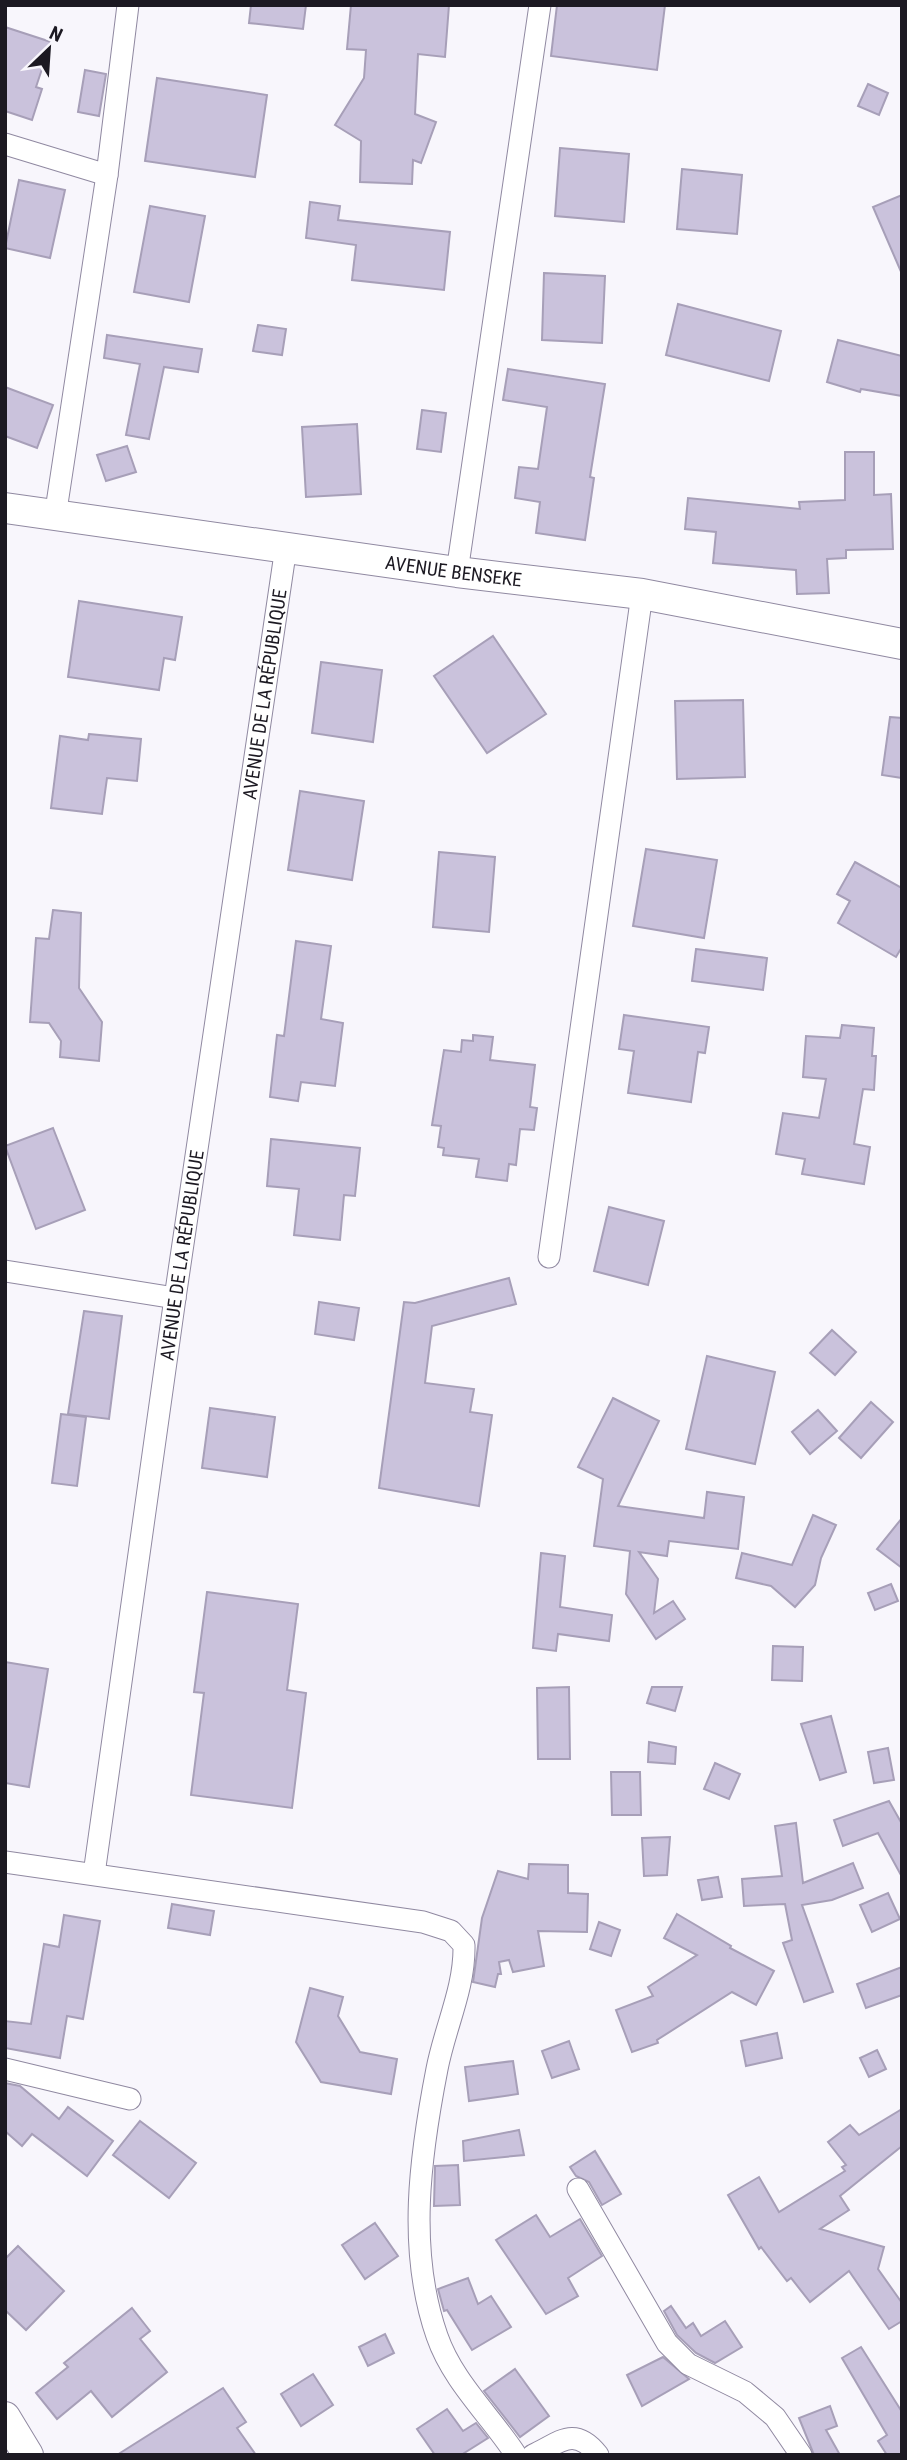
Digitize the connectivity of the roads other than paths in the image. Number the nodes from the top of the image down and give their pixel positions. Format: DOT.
graph roads {
  1 [pos="128,5"];
  2 [pos="540,5"];
  3 [pos="5,144"];
  4 [pos="107,175"];
  5 [pos="5,508"];
  6 [pos="55,517"];
  7 [pos="286,547"];
  8 [pos="457,572"];
  9 [pos="642,594"];
  10 [pos="902,644"];
  11 [pos="549,1257"];
  12 [pos="5,1270"];
  13 [pos="175,1298"];
  14 [pos="5,1862"];
  15 [pos="94,1874"];
  16 [pos="5,2069"];
  17 [pos="130,2099"];
  18 [pos="578,2189"];
  19 [pos="5,2417"];
  20 [pos="28,2455"];
  21 [pos="516,2455"];
  22 [pos="533,2455"];
  23 [pos="598,2455"];
  24 [pos="801,2455"];
  1 -- 4 [label="street"];
  2 -- 8 [label="street"];
  3 -- 4 [label="street"];
  4 -- 6 [label="street"];
  5 -- 6 [label="street, AVENUE BENSEKE"];
  6 -- 7 [label="street, AVENUE BENSEKE"];
  7 -- 8 [label="street, AVENUE BENSEKE"];
  7 -- 13 [label="street, AVENUE DE LA RÉPUBLIQUE"];
  8 -- 9 [label="street, AVENUE BENSEKE"];
  9 -- 10 [label="street, AVENUE BENSEKE"];
  9 -- 11 [label="street"];
  12 -- 13 [label="street"];
  13 -- 15 [label="street, AVENUE DE LA RÉPUBLIQUE"];
  14 -- 15 [label="street"];
  15 -- 21 [label="street"];
  16 -- 17 [label="street"];
  18 -- 24 [label="street"];
  19 -- 20 [label="street"];
  22 -- 23 [label="street"];
}
